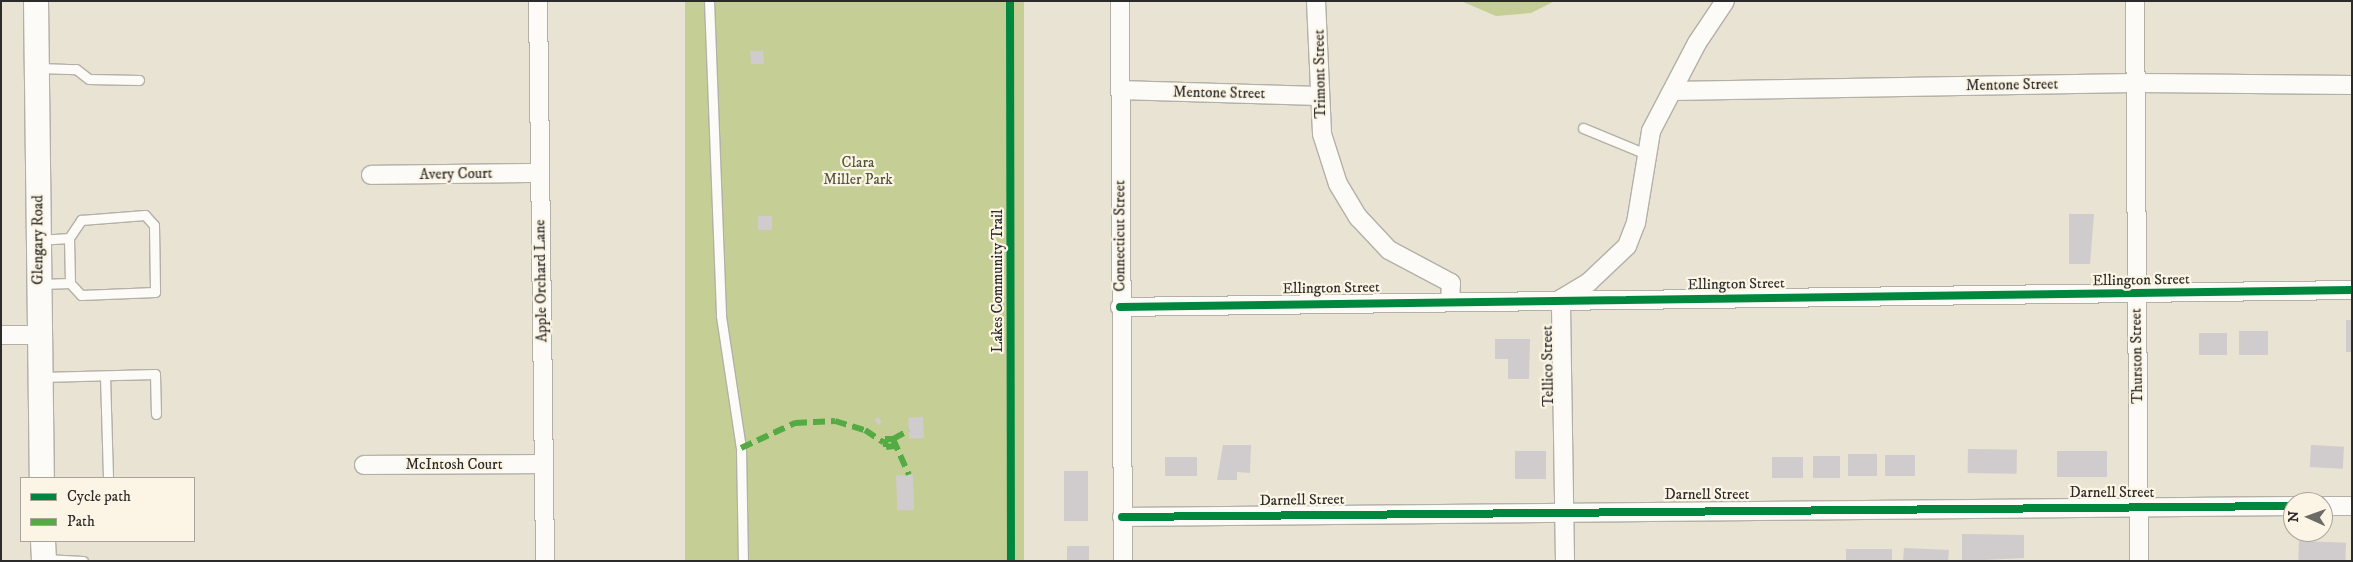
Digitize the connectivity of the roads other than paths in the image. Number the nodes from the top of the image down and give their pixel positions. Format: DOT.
graph roads {
  1 [pos="36,1"];
  2 [pos="538,1"];
  3 [pos="709,1"];
  4 [pos="1120,1"];
  5 [pos="1316,1"];
  6 [pos="1726,1"];
  7 [pos="2135,1"];
  8 [pos="37,68"];
  9 [pos="139,80"];
  10 [pos="2132,83"];
  11 [pos="2352,85"];
  12 [pos="1120,90"];
  13 [pos="1673,91"];
  14 [pos="1318,96"];
  15 [pos="1583,128"];
  16 [pos="1646,154"];
  17 [pos="540,174"];
  18 [pos="371,175"];
  19 [pos="69,238"];
  20 [pos="38,240"];
  21 [pos="70,283"];
  22 [pos="39,284"];
  23 [pos="2352,290"];
  24 [pos="2136,294"];
  25 [pos="1560,299"];
  26 [pos="1450,300"];
  27 [pos="1120,307"];
  28 [pos="1,335"];
  29 [pos="39,335"];
  30 [pos="105,376"];
  31 [pos="40,378"];
  32 [pos="156,414"];
  33 [pos="543,464"];
  34 [pos="364,465"];
  35 [pos="42,477"];
  36 [pos="108,477"];
  37 [pos="2139,506"];
  38 [pos="2283,506"];
  39 [pos="2333,506"];
  40 [pos="2352,506"];
  41 [pos="1564,510"];
  42 [pos="1122,517"];
  43 [pos="44,554"];
  44 [pos="82,561"];
  45 [pos="545,561"];
  46 [pos="743,561"];
  47 [pos="1123,561"];
  48 [pos="1565,561"];
  49 [pos="2139,561"];
  1 -- 8 [label="street, Glengary Road"];
  2 -- 17 [label="street, Apple Orchard Lane"];
  3 -- 46 [label="lane"];
  4 -- 12 [label="street, Connecticut Street"];
  5 -- 14 [label="street, Trimont Street"];
  6 -- 13 [label="street"];
  7 -- 10 [label="street, Thurston Street"];
  8 -- 9 [label="lane"];
  8 -- 20 [label="street, Glengary Road"];
  10 -- 11 [label="street, Mentone Street"];
  10 -- 13 [label="street, Mentone Street"];
  10 -- 24 [label="street, Thurston Street"];
  12 -- 14 [label="street, Mentone Street"];
  12 -- 27 [label="street, Connecticut Street"];
  13 -- 16 [label="street"];
  14 -- 26 [label="street, Trimont Street"];
  15 -- 16 [label="lane"];
  16 -- 25 [label="street"];
  17 -- 18 [label="street, Avery Court"];
  17 -- 33 [label="street, Apple Orchard Lane"];
  19 -- 20 [label="lane"];
  19 -- 21 [label="lane"];
  19 -- 21 [label="lane"];
  20 -- 22 [label="street, Glengary Road"];
  21 -- 22 [label="lane"];
  22 -- 29 [label="street, Glengary Road"];
  23 -- 24 [label="street, Ellington Street"];
  24 -- 25 [label="street, Ellington Street"];
  24 -- 37 [label="street, Thurston Street"];
  25 -- 26 [label="street, Ellington Street"];
  25 -- 41 [label="street, Tellico Street"];
  26 -- 27 [label="street, Ellington Street"];
  27 -- 42 [label="street, Connecticut Street"];
  28 -- 29 [label="street"];
  29 -- 31 [label="street, Glengary Road"];
  30 -- 31 [label="lane"];
  30 -- 32 [label="lane"];
  30 -- 36 [label="lane"];
  31 -- 35 [label="street, Glengary Road"];
  33 -- 34 [label="street, McIntosh Court"];
  33 -- 45 [label="street, Apple Orchard Lane"];
  37 -- 38 [label="street, Darnell Street"];
  37 -- 41 [label="street, Darnell Street"];
  37 -- 49 [label="street, Thurston Street"];
  39 -- 40 [label="street"];
  41 -- 42 [label="street, Darnell Street"];
  41 -- 48 [label="street, Tellico Street"];
  42 -- 47 [label="street, Connecticut Street"];
  43 -- 44 [label="lane"];
}
